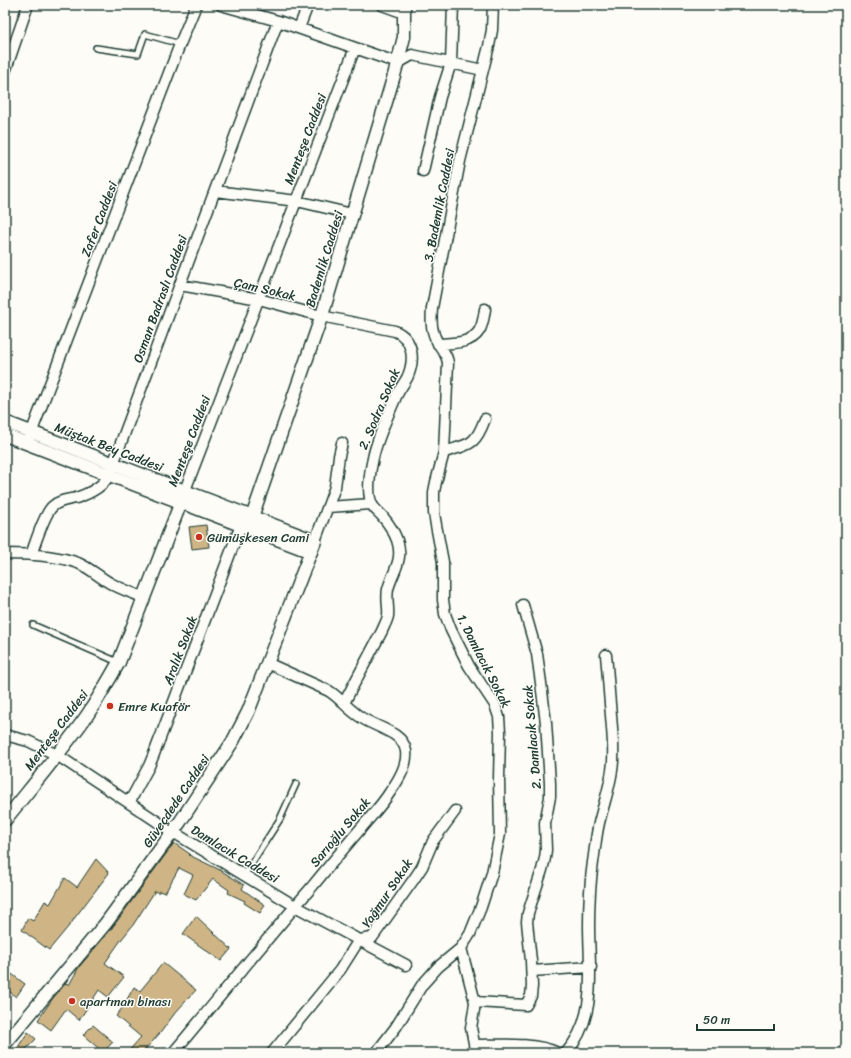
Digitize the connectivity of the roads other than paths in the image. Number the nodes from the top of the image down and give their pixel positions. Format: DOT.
graph roads {
  1 [pos="28,5"];
  2 [pos="196,5"];
  3 [pos="221,5"];
  4 [pos="308,5"];
  5 [pos="382,5"];
  6 [pos="454,5"];
  7 [pos="493,5"];
  8 [pos="404,9"];
  9 [pos="278,21"];
  10 [pos="299,28"];
  11 [pos="180,44"];
  12 [pos="96,48"];
  13 [pos="355,48"];
  14 [pos="398,63"];
  15 [pos="451,63"];
  16 [pos="483,70"];
  17 [pos="5,72"];
  18 [pos="423,171"];
  19 [pos="215,191"];
  20 [pos="297,201"];
  21 [pos="352,214"];
  22 [pos="180,284"];
  23 [pos="259,299"];
  24 [pos="485,309"];
  25 [pos="321,316"];
  26 [pos="390,330"];
  27 [pos="438,344"];
  28 [pos="485,419"];
  29 [pos="5,422"];
  30 [pos="5,435"];
  31 [pos="30,438"];
  32 [pos="342,443"];
  33 [pos="444,452"];
  34 [pos="111,469"];
  35 [pos="183,497"];
  36 [pos="372,504"];
  37 [pos="328,507"];
  38 [pos="252,517"];
  39 [pos="241,525"];
  40 [pos="313,546"];
  41 [pos="5,554"];
  42 [pos="31,555"];
  43 [pos="144,598"];
  44 [pos="523,605"];
  45 [pos="33,625"];
  46 [pos="606,654"];
  47 [pos="119,662"];
  48 [pos="267,663"];
  49 [pos="344,703"];
  50 [pos="5,735"];
  51 [pos="57,755"];
  52 [pos="296,784"];
  53 [pos="128,803"];
  54 [pos="455,811"];
  55 [pos="5,820"];
  56 [pos="173,832"];
  57 [pos="244,875"];
  58 [pos="295,906"];
  59 [pos="359,940"];
  60 [pos="461,948"];
  61 [pos="406,965"];
  62 [pos="591,967"];
  63 [pos="532,971"];
  64 [pos="475,1002"];
  65 [pos="5,1044"];
  66 [pos="475,1049"];
  67 [pos="173,1053"];
  68 [pos="272,1053"];
  69 [pos="376,1053"];
  70 [pos="558,1053"];
  71 [pos="566,1053"];
  1 -- 17 [label="street"];
  2 -- 11 [label="street, Zafer Caddesi"];
  3 -- 9 [label="street"];
  4 -- 10 [label="street"];
  5 -- 8 [label="street"];
  6 -- 15 [label="street"];
  7 -- 16 [label="street, 3. Bademlik Caddesi"];
  8 -- 14 [label="street, Bademlik Caddesi"];
  9 -- 10 [label="street"];
  9 -- 19 [label="street, Osman Badraslı Caddesi"];
  10 -- 13 [label="street"];
  11 -- 12 [label="lane"];
  11 -- 31 [label="street, Zafer Caddesi"];
  13 -- 14 [label="street"];
  13 -- 20 [label="street, Menteşe Caddesi"];
  14 -- 15 [label="street"];
  14 -- 21 [label="street, Bademlik Caddesi"];
  15 -- 16 [label="street"];
  15 -- 18 [label="street"];
  16 -- 27 [label="street, 3. Bademlik Caddesi"];
  19 -- 20 [label="street"];
  19 -- 22 [label="street, Osman Badraslı Caddesi"];
  20 -- 21 [label="street"];
  20 -- 23 [label="street, Menteşe Caddesi"];
  21 -- 25 [label="street, Bademlik Caddesi"];
  22 -- 23 [label="street, Çam Sokak"];
  22 -- 34 [label="street, Osman Badraslı Caddesi"];
  23 -- 25 [label="street, Çam Sokak"];
  23 -- 35 [label="street, Menteşe Caddesi"];
  24 -- 27 [label="street"];
  25 -- 26 [label="street, Çam Sokak"];
  25 -- 38 [label="street, Bademlik Caddesi"];
  26 -- 36 [label="street, 2. Sodra Sokak"];
  27 -- 33 [label="street, 1. Damlacık Sokak"];
  28 -- 33 [label="street"];
  29 -- 31 [label="street, Müştak Bey Caddesi"];
  30 -- 31 [label="street, Müştak Bey Caddesi"];
  31 -- 34 [label="street, Müştak Bey Caddesi"];
  32 -- 37 [label="street"];
  33 -- 60 [label="street, 1. Damlacık Sokak"];
  34 -- 35 [label="street, Müştak Bey Caddesi"];
  34 -- 42 [label="street, Osman Badraslı Caddesi"];
  35 -- 38 [label="street, Müştak Bey Caddesi"];
  35 -- 39 [label="street, Müştak Bey Caddesi"];
  35 -- 43 [label="street, Menteşe Caddesi"];
  36 -- 37 [label="street"];
  36 -- 49 [label="street"];
  37 -- 40 [label="street"];
  38 -- 40 [label="street, Müştak Bey Caddesi"];
  39 -- 40 [label="street, Müştak Bey Caddesi"];
  39 -- 53 [label="street, Aralık Sokak"];
  40 -- 48 [label="street, Güveçdede Caddesi"];
  41 -- 42 [label="street"];
  42 -- 43 [label="street"];
  43 -- 47 [label="street, Menteşe Caddesi"];
  44 -- 63 [label="street, 2. Damlacık Sokak"];
  45 -- 47 [label="lane"];
  46 -- 62 [label="street"];
  47 -- 51 [label="street, Menteşe Caddesi"];
  48 -- 49 [label="street, Sarıoğlu Sokak"];
  48 -- 56 [label="street, Güveçdede Caddesi"];
  49 -- 58 [label="street, Sarıoğlu Sokak"];
  50 -- 51 [label="street, Damlacık Caddesi"];
  51 -- 53 [label="street, Damlacık Caddesi"];
  51 -- 55 [label="street, Menteşe Caddesi"];
  52 -- 57 [label="lane"];
  53 -- 56 [label="street, Damlacık Caddesi"];
  54 -- 59 [label="street, Yağmur Sokak"];
  56 -- 57 [label="street, Damlacık Caddesi"];
  56 -- 65 [label="street, Güveçdede Caddesi"];
  57 -- 58 [label="street, Damlacık Caddesi"];
  58 -- 59 [label="street, Damlacık Caddesi"];
  58 -- 67 [label="street, Sarıoğlu Sokak"];
  59 -- 61 [label="street, Damlacık Caddesi"];
  59 -- 68 [label="street, Yağmur Sokak"];
  60 -- 64 [label="street"];
  60 -- 69 [label="street, 1. Damlacık Sokak"];
  62 -- 63 [label="street"];
  62 -- 71 [label="street"];
  63 -- 64 [label="street, 2. Damlacık Sokak"];
  64 -- 66 [label="street"];
  66 -- 70 [label="street"];
}
